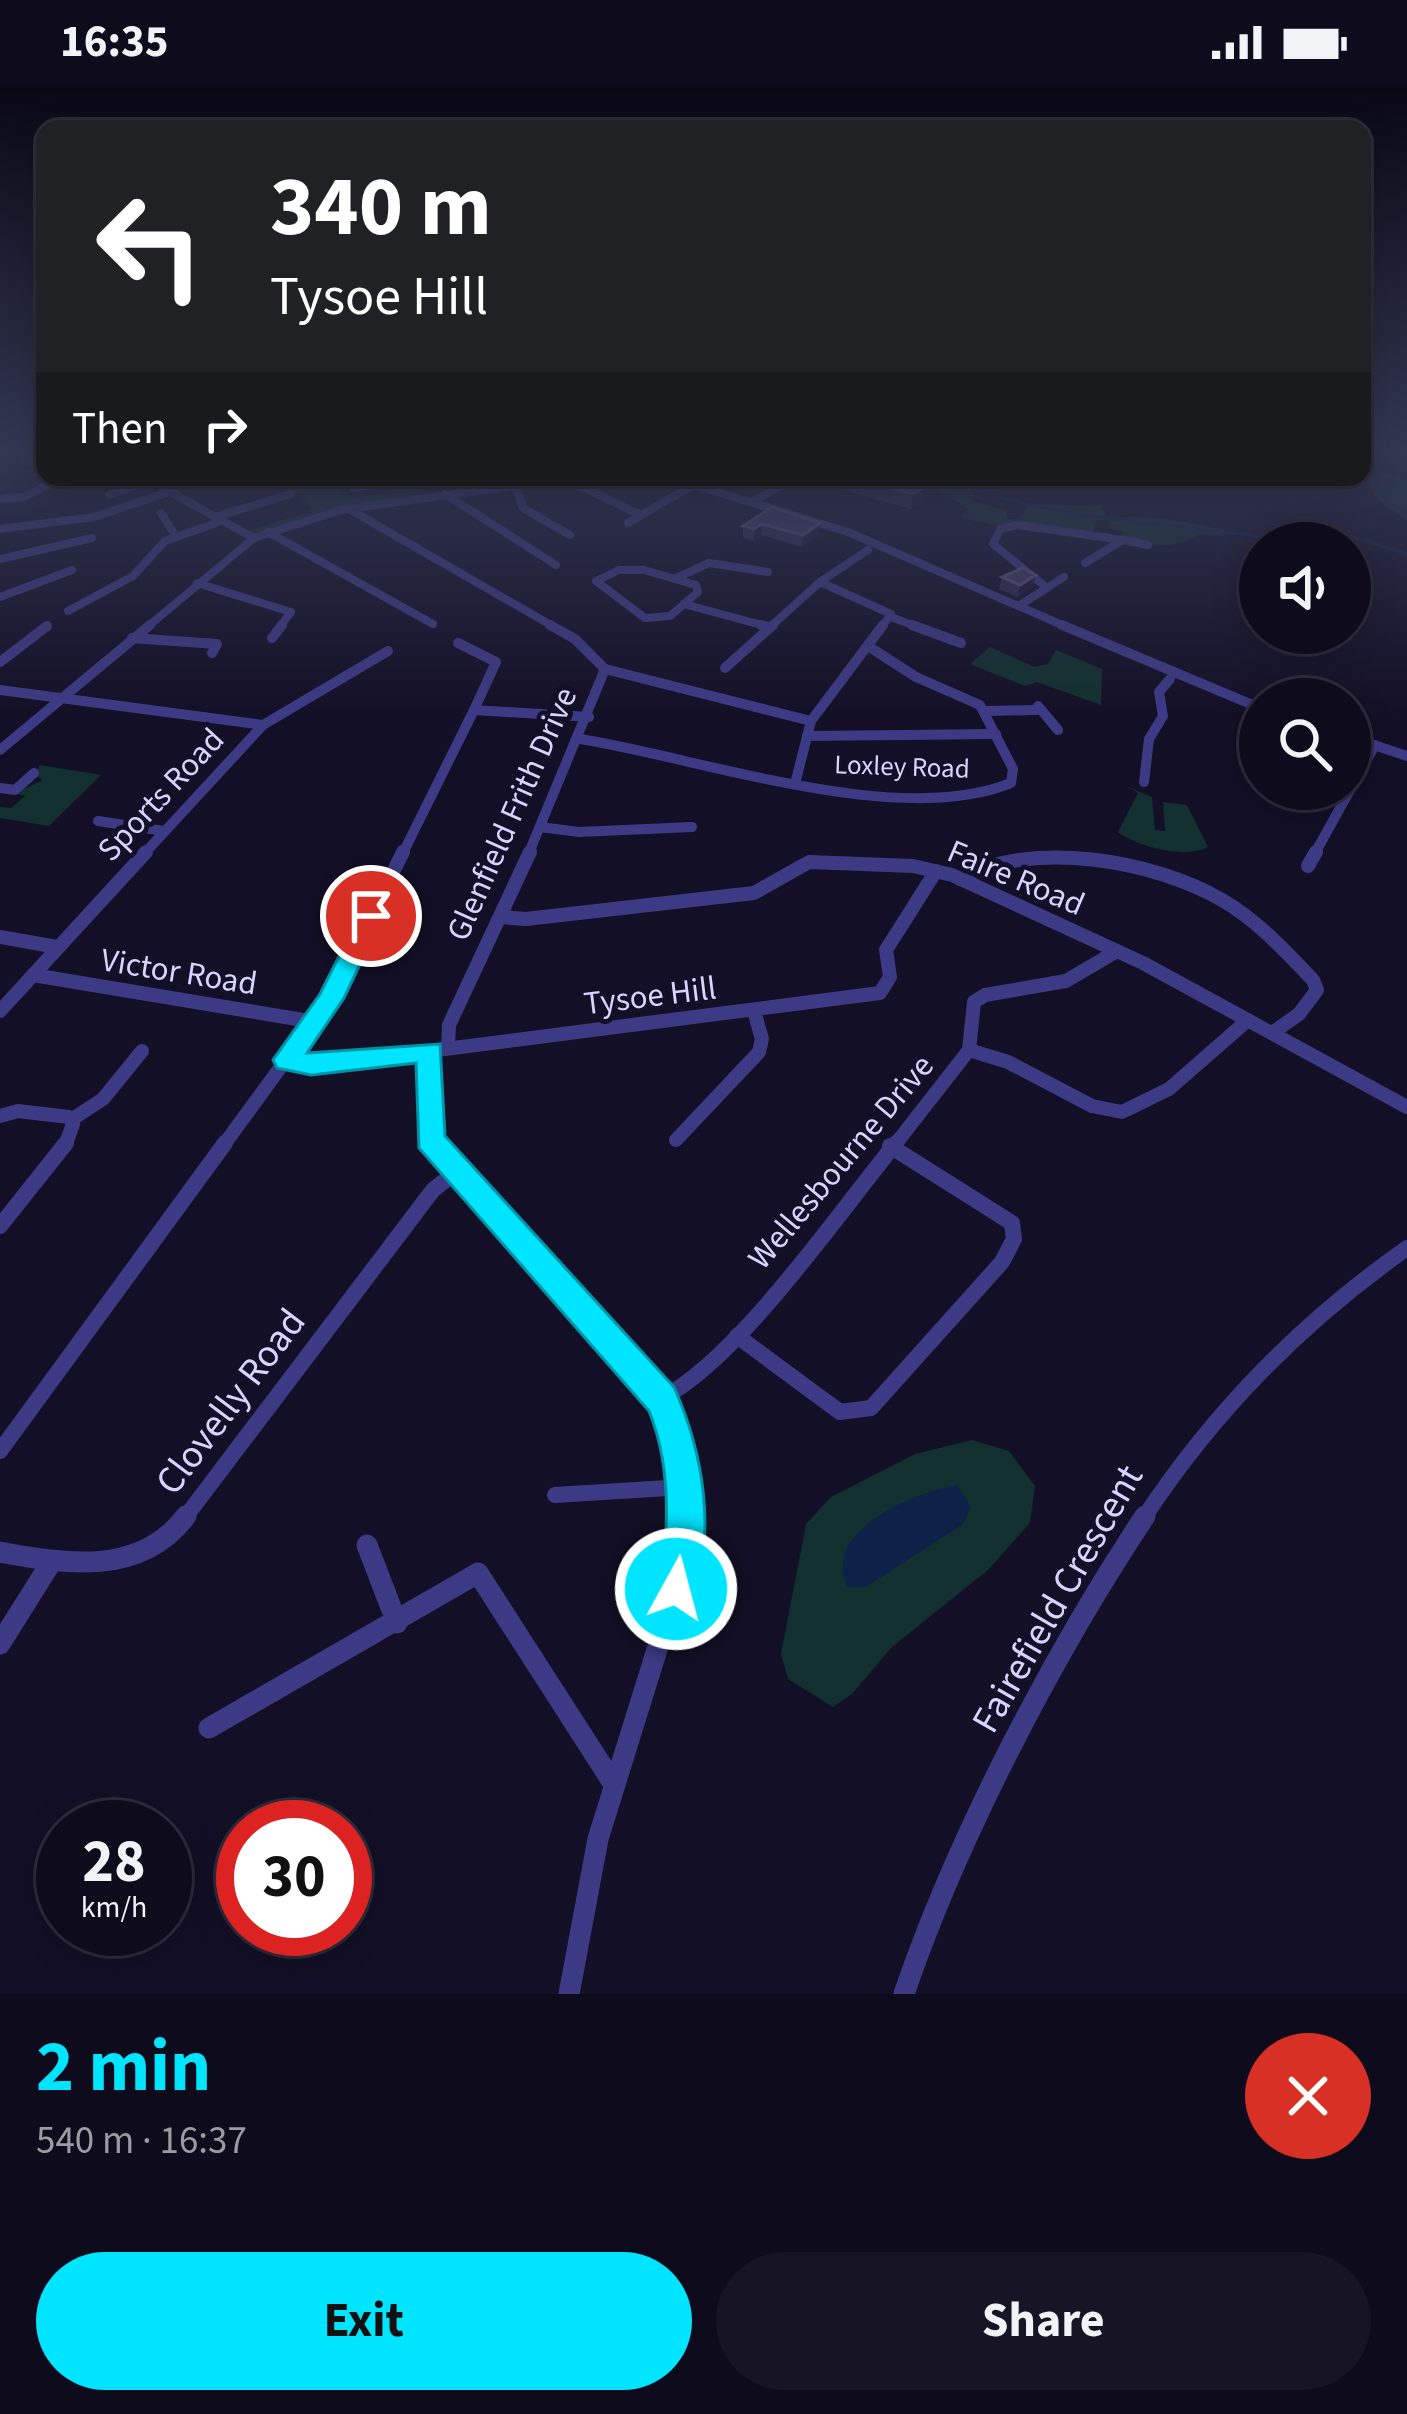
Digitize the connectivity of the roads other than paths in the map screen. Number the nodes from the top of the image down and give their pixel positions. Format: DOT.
graph roads {
  1 [pos="51,538"];
  2 [pos="92,538"];
  3 [pos="171,538"];
  4 [pos="254,538"];
  5 [pos="279,538"];
  6 [pos="400,538"];
  7 [pos="514,538"];
  8 [pos="840,538"];
  9 [pos="858,538"];
  10 [pos="996,538"];
  11 [pos="1110,538"];
  12 [pos="1123,540"];
  13 [pos="52,544"];
  14 [pos="1148,545"];
  15 [pos="868,550"];
  16 [pos="0,559"];
  17 [pos="1084,563"];
  18 [pos="556,565"];
  19 [pos="918,565"];
  20 [pos="72,571"];
  21 [pos="768,572"];
  22 [pos="1064,577"];
  23 [pos="676,578"];
  24 [pos="820,582"];
  25 [pos="197,583"];
  26 [pos="1047,588"];
  27 [pos="0,597"];
  28 [pos="684,604"];
  29 [pos="1020,605"];
  30 [pos="68,611"];
  31 [pos="891,617"];
  32 [pos="433,624"];
  33 [pos="47,626"];
  34 [pos="769,627"];
  35 [pos="258,637"];
  36 [pos="132,638"];
  37 [pos="458,643"];
  38 [pos="961,643"];
  39 [pos="868,646"];
  40 [pos="388,651"];
  41 [pos="212,652"];
  42 [pos="0,662"];
  43 [pos="725,668"];
  44 [pos="604,669"];
  45 [pos="1170,679"];
  46 [pos="0,690"];
  47 [pos="61,698"];
  48 [pos="1239,701"];
  49 [pos="473,710"];
  50 [pos="984,711"];
  51 [pos="589,717"];
  52 [pos="811,721"];
  53 [pos="263,725"];
  54 [pos="1058,730"];
  55 [pos="995,734"];
  56 [pos="807,736"];
  57 [pos="580,739"];
  58 [pos="1371,744"];
  59 [pos="1375,745"];
  60 [pos="0,750"];
  61 [pos="1407,756"];
  62 [pos="34,773"];
  63 [pos="1144,782"];
  64 [pos="795,784"];
  65 [pos="0,788"];
  66 [pos="14,790"];
  67 [pos="0,803"];
  68 [pos="98,820"];
  69 [pos="540,827"];
  70 [pos="692,827"];
  71 [pos="164,831"];
  72 [pos="1308,866"];
  73 [pos="936,872"];
  74 [pos="960,879"];
  75 [pos="500,916"];
  76 [pos="0,937"];
  77 [pos="57,947"];
  78 [pos="1117,951"];
  79 [pos="33,975"];
  80 [pos="0,1010"];
  81 [pos="754,1010"];
  82 [pos="1248,1020"];
  83 [pos="315,1022"];
  84 [pos="1272,1033"];
  85 [pos="439,1050"];
  86 [pos="969,1050"];
  87 [pos="142,1051"];
  88 [pos="287,1060"];
  89 [pos="1407,1107"];
  90 [pos="0,1116"];
  91 [pos="70,1120"];
  92 [pos="676,1140"];
  93 [pos="890,1146"];
  94 [pos="457,1171"];
  95 [pos="0,1226"];
  96 [pos="1407,1248"];
  97 [pos="737,1336"];
  98 [pos="661,1400"];
  99 [pos="0,1451"];
  100 [pos="684,1487"];
  101 [pos="555,1495"];
  102 [pos="367,1544"];
  103 [pos="0,1552"];
  104 [pos="52,1562"];
  105 [pos="397,1623"];
  106 [pos="0,1644"];
  107 [pos="209,1728"];
  108 [pos="613,1783"];
  109 [pos="569,1994"];
  110 [pos="904,1994"];
  1 -- 13 [label="street"];
  2 -- 13 [label="street"];
  3 -- 30 [label="street"];
  4 -- 25 [label="street"];
  5 -- 32 [label="street"];
  6 -- 44 [label="street"];
  7 -- 18 [label="street"];
  8 -- 15 [label="street"];
  9 -- 19 [label="street"];
  10 -- 26 [label="street"];
  11 -- 12 [label="street"];
  12 -- 14 [label="street"];
  12 -- 17 [label="street"];
  13 -- 16 [label="street"];
  15 -- 19 [label="street"];
  15 -- 24 [label="street"];
  19 -- 29 [label="street"];
  20 -- 27 [label="street"];
  21 -- 23 [label="street"];
  22 -- 26 [label="street"];
  23 -- 28 [label="street"];
  23 -- 28 [label="street"];
  24 -- 31 [label="street"];
  24 -- 34 [label="street"];
  25 -- 35 [label="street"];
  25 -- 36 [label="street"];
  26 -- 29 [label="street"];
  28 -- 34 [label="street"];
  29 -- 45 [label="street"];
  31 -- 38 [label="street"];
  31 -- 39 [label="street"];
  33 -- 42 [label="street"];
  34 -- 43 [label="street"];
  36 -- 41 [label="street"];
  36 -- 47 [label="street"];
  37 -- 49 [label="street"];
  39 -- 50 [label="street, Loxley Road"];
  39 -- 52 [label="street"];
  40 -- 53 [label="street, Sports Road"];
  44 -- 51 [label="street, Glenfield Frith Drive"];
  44 -- 52 [label="street"];
  45 -- 48 [label="street"];
  45 -- 63 [label="street"];
  46 -- 47 [label="street"];
  47 -- 53 [label="street"];
  47 -- 60 [label="street"];
  49 -- 51 [label="street"];
  49 -- 83 [label="street"];
  50 -- 54 [label="street"];
  50 -- 55 [label="street, Loxley Road"];
  51 -- 57 [label="street, Glenfield Frith Drive"];
  52 -- 56 [label="street"];
  53 -- 71 [label="street, Sports Road"];
  55 -- 56 [label="street"];
  55 -- 64 [label="street, Loxley Road"];
  56 -- 64 [label="street"];
  57 -- 64 [label="street, Loxley Road"];
  57 -- 69 [label="street, Glenfield Frith Drive"];
  58 -- 59 [label="street"];
  59 -- 61 [label="street"];
  59 -- 72 [label="street"];
  62 -- 66 [label="street"];
  65 -- 66 [label="street"];
  66 -- 67 [label="street"];
  68 -- 71 [label="street"];
  69 -- 70 [label="street"];
  69 -- 75 [label="street, Glenfield Frith Drive"];
  71 -- 77 [label="street, Sports Road"];
  73 -- 74 [label="street, Faire Road"];
  73 -- 75 [label="street, Faire Road"];
  73 -- 81 [label="street, Tysoe Hill"];
  74 -- 78 [label="street, Faire Road"];
  74 -- 84 [label="street"];
  75 -- 85 [label="street, Glenfield Frith Drive"];
  76 -- 77 [label="street"];
  77 -- 79 [label="street, Sports Road"];
  78 -- 82 [label="street, Faire Road"];
  78 -- 86 [label="street, Wellesbourne Drive"];
  79 -- 80 [label="street, Sports Road"];
  79 -- 83 [label="street, Victor Road"];
  81 -- 85 [label="street, Tysoe Hill"];
  81 -- 92 [label="street"];
  82 -- 84 [label="street, Faire Road"];
  82 -- 86 [label="street"];
  83 -- 88 [label="street"];
  84 -- 89 [label="street, Faire Road"];
  85 -- 88 [label="street, Tysoe Hill"];
  85 -- 94 [label="street, Glenfield Frith Drive"];
  86 -- 93 [label="street, Wellesbourne Drive"];
  87 -- 91 [label="street"];
  88 -- 99 [label="street"];
  90 -- 91 [label="street"];
  91 -- 95 [label="street"];
  93 -- 97 [label="street, Wellesbourne Drive"];
  93 -- 97 [label="street"];
  94 -- 98 [label="street, Glenfield Frith Drive"];
  94 -- 104 [label="street, Clovelly Road"];
  96 -- 110 [label="street, Fairefield Crescent"];
  97 -- 98 [label="street, Wellesbourne Drive"];
  98 -- 100 [label="street, Glenfield Frith Drive"];
  100 -- 101 [label="street"];
  100 -- 108 [label="street, Glenfield Frith Drive"];
  102 -- 105 [label="street"];
  103 -- 104 [label="street, Clovelly Road"];
  104 -- 106 [label="street"];
  105 -- 107 [label="street"];
  105 -- 108 [label="street"];
  108 -- 109 [label="street, Glenfield Frith Drive"];
}
